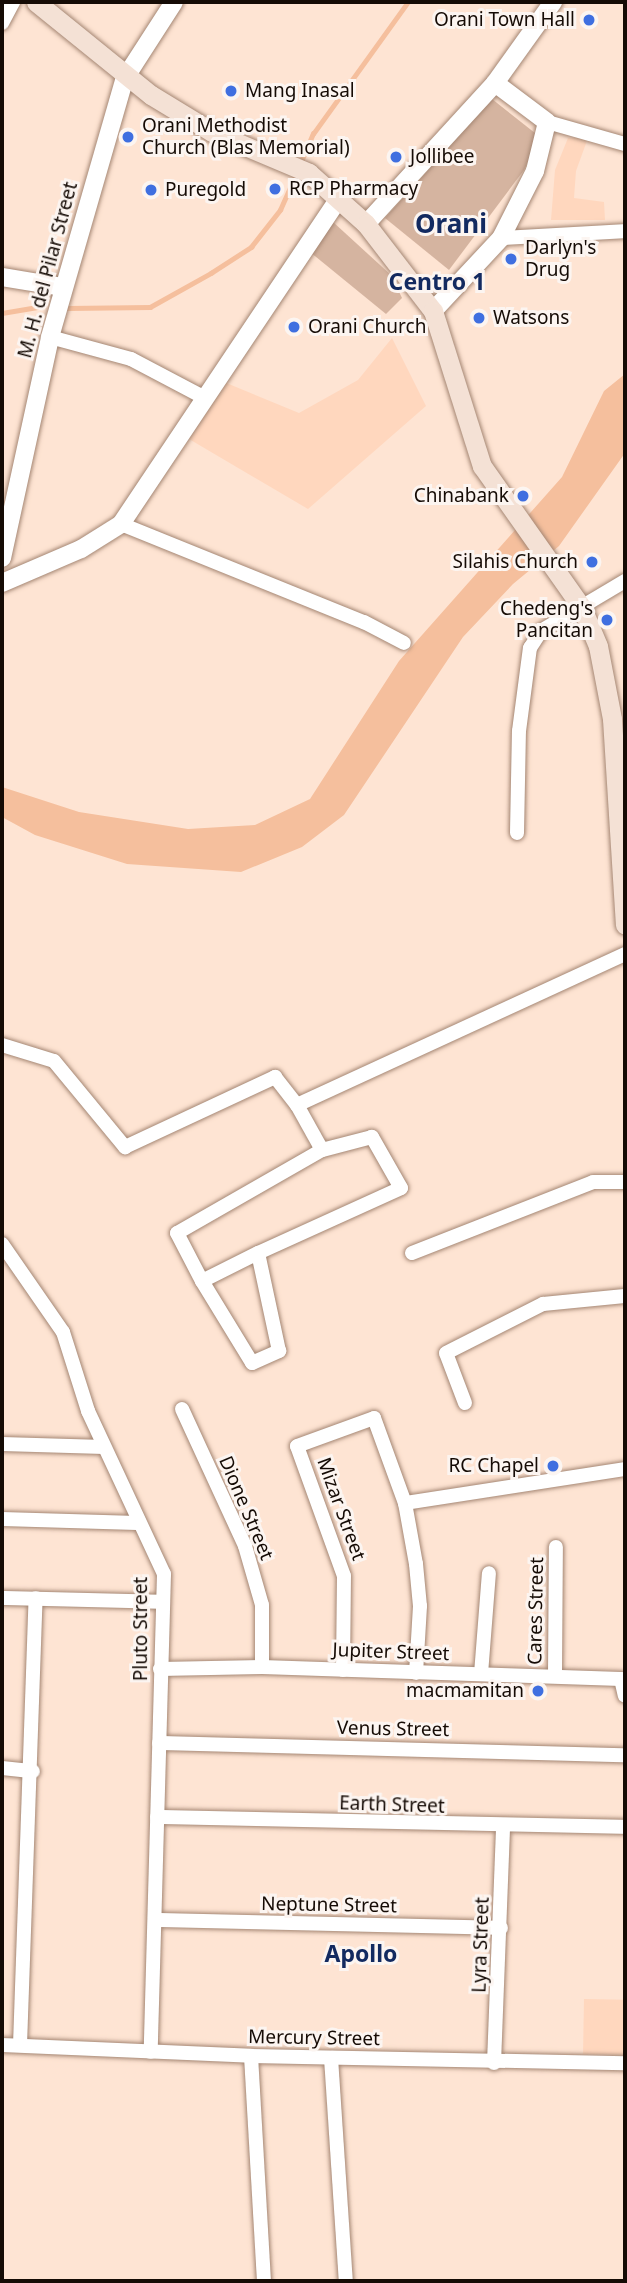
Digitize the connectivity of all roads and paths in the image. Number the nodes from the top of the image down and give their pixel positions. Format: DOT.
graph roads {
  1 [pos="13,2"];
  2 [pos="36,2"];
  3 [pos="174,2"];
  4 [pos="553,2"];
  5 [pos="2,23"];
  6 [pos="125,78"];
  7 [pos="495,83"];
  8 [pos="547,122"];
  9 [pos="625,144"];
  10 [pos="340,197"];
  11 [pos="366,224"];
  12 [pos="625,230"];
  13 [pos="501,238"];
  14 [pos="2,277"];
  15 [pos="63,286"];
  16 [pos="433,312"];
  17 [pos="50,337"];
  18 [pos="203,397"];
  19 [pos="121,524"];
  20 [pos="2,558"];
  21 [pos="625,581"];
  22 [pos="2,583"];
  23 [pos="582,608"];
  24 [pos="404,643"];
  25 [pos="619,718"];
  26 [pos="517,833"];
  27 [pos="625,925"];
  28 [pos="625,954"];
  29 [pos="2,1045"];
  30 [pos="297,1105"];
  31 [pos="322,1150"];
  32 [pos="625,1182"];
  33 [pos="2,1244"];
  34 [pos="258,1253"];
  35 [pos="412,1253"];
  36 [pos="202,1280"];
  37 [pos="625,1296"];
  38 [pos="466,1403"];
  39 [pos="182,1409"];
  40 [pos="2,1444"];
  41 [pos="104,1447"];
  42 [pos="625,1469"];
  43 [pos="405,1503"];
  44 [pos="2,1519"];
  45 [pos="137,1523"];
  46 [pos="556,1546"];
  47 [pos="489,1573"];
  48 [pos="2,1598"];
  49 [pos="36,1598"];
  50 [pos="163,1602"];
  51 [pos="262,1667"];
  52 [pos="160,1669"];
  53 [pos="343,1670"];
  54 [pos="416,1673"];
  55 [pos="481,1674"];
  56 [pos="555,1675"];
  57 [pos="625,1696"];
  58 [pos="159,1743"];
  59 [pos="625,1755"];
  60 [pos="2,1769"];
  61 [pos="33,1771"];
  62 [pos="157,1817"];
  63 [pos="625,1827"];
  64 [pos="503,1828"];
  65 [pos="156,1920"];
  66 [pos="502,1928"];
  67 [pos="2,2045"];
  68 [pos="20,2045"];
  69 [pos="151,2052"];
  70 [pos="251,2056"];
  71 [pos="331,2058"];
  72 [pos="494,2063"];
  73 [pos="625,2063"];
  74 [pos="264,2281"];
  75 [pos="346,2281"];
  1 -- 5 [label="street"];
  2 -- 6 [label="main road"];
  3 -- 6 [label="street, M. H. del Pilar Street"];
  4 -- 7 [label="street"];
  6 -- 10 [label="main road"];
  6 -- 15 [label="street, M. H. del Pilar Street"];
  7 -- 8 [label="street"];
  7 -- 11 [label="street"];
  8 -- 9 [label="street"];
  8 -- 13 [label="street"];
  10 -- 11 [label="main road"];
  10 -- 18 [label="street"];
  11 -- 16 [label="main road"];
  12 -- 13 [label="street"];
  13 -- 16 [label="street"];
  14 -- 15 [label="street"];
  15 -- 17 [label="street, M. H. del Pilar Street"];
  16 -- 23 [label="main road"];
  17 -- 18 [label="street"];
  17 -- 20 [label="street, M. H. del Pilar Street"];
  18 -- 19 [label="street"];
  19 -- 22 [label="street"];
  19 -- 24 [label="street"];
  21 -- 23 [label="street"];
  23 -- 25 [label="main road"];
  23 -- 26 [label="street"];
  25 -- 27 [label="main road"];
  28 -- 30 [label="street"];
  29 -- 30 [label="street"];
  30 -- 31 [label="street"];
  31 -- 34 [label="street"];
  31 -- 36 [label="street"];
  32 -- 35 [label="street"];
  33 -- 41 [label="street, Pluto Street"];
  34 -- 36 [label="street"];
  34 -- 36 [label="street"];
  37 -- 38 [label="street"];
  39 -- 51 [label="street, Dione Street"];
  40 -- 41 [label="street"];
  41 -- 45 [label="street, Pluto Street"];
  42 -- 43 [label="street"];
  43 -- 53 [label="street, Mizar Street"];
  43 -- 54 [label="street"];
  44 -- 45 [label="street"];
  45 -- 50 [label="street, Pluto Street"];
  46 -- 56 [label="street, Cares Street"];
  47 -- 55 [label="street"];
  48 -- 49 [label="street"];
  49 -- 50 [label="street"];
  49 -- 61 [label="street"];
  50 -- 52 [label="street, Pluto Street"];
  51 -- 52 [label="street, Jupiter Street"];
  51 -- 53 [label="street, Jupiter Street"];
  52 -- 58 [label="street, Pluto Street"];
  53 -- 54 [label="street, Jupiter Street"];
  54 -- 55 [label="street, Jupiter Street"];
  55 -- 56 [label="street, Jupiter Street"];
  56 -- 57 [label="street, Jupiter Street"];
  58 -- 59 [label="street, Venus Street"];
  58 -- 62 [label="street, Pluto Street"];
  60 -- 61 [label="street"];
  61 -- 68 [label="street"];
  62 -- 64 [label="street, Earth Street"];
  62 -- 65 [label="street, Pluto Street"];
  63 -- 64 [label="street, Earth Street"];
  64 -- 66 [label="street, Lyra Street"];
  65 -- 66 [label="street, Neptune Street"];
  65 -- 69 [label="street, Pluto Street"];
  66 -- 72 [label="street, Lyra Street"];
  67 -- 68 [label="street, Mercury Street"];
  68 -- 69 [label="street, Mercury Street"];
  69 -- 70 [label="street, Mercury Street"];
  70 -- 71 [label="street, Mercury Street"];
  70 -- 74 [label="street"];
  71 -- 72 [label="street, Mercury Street"];
  71 -- 75 [label="street"];
  72 -- 73 [label="street, Mercury Street"];
}
